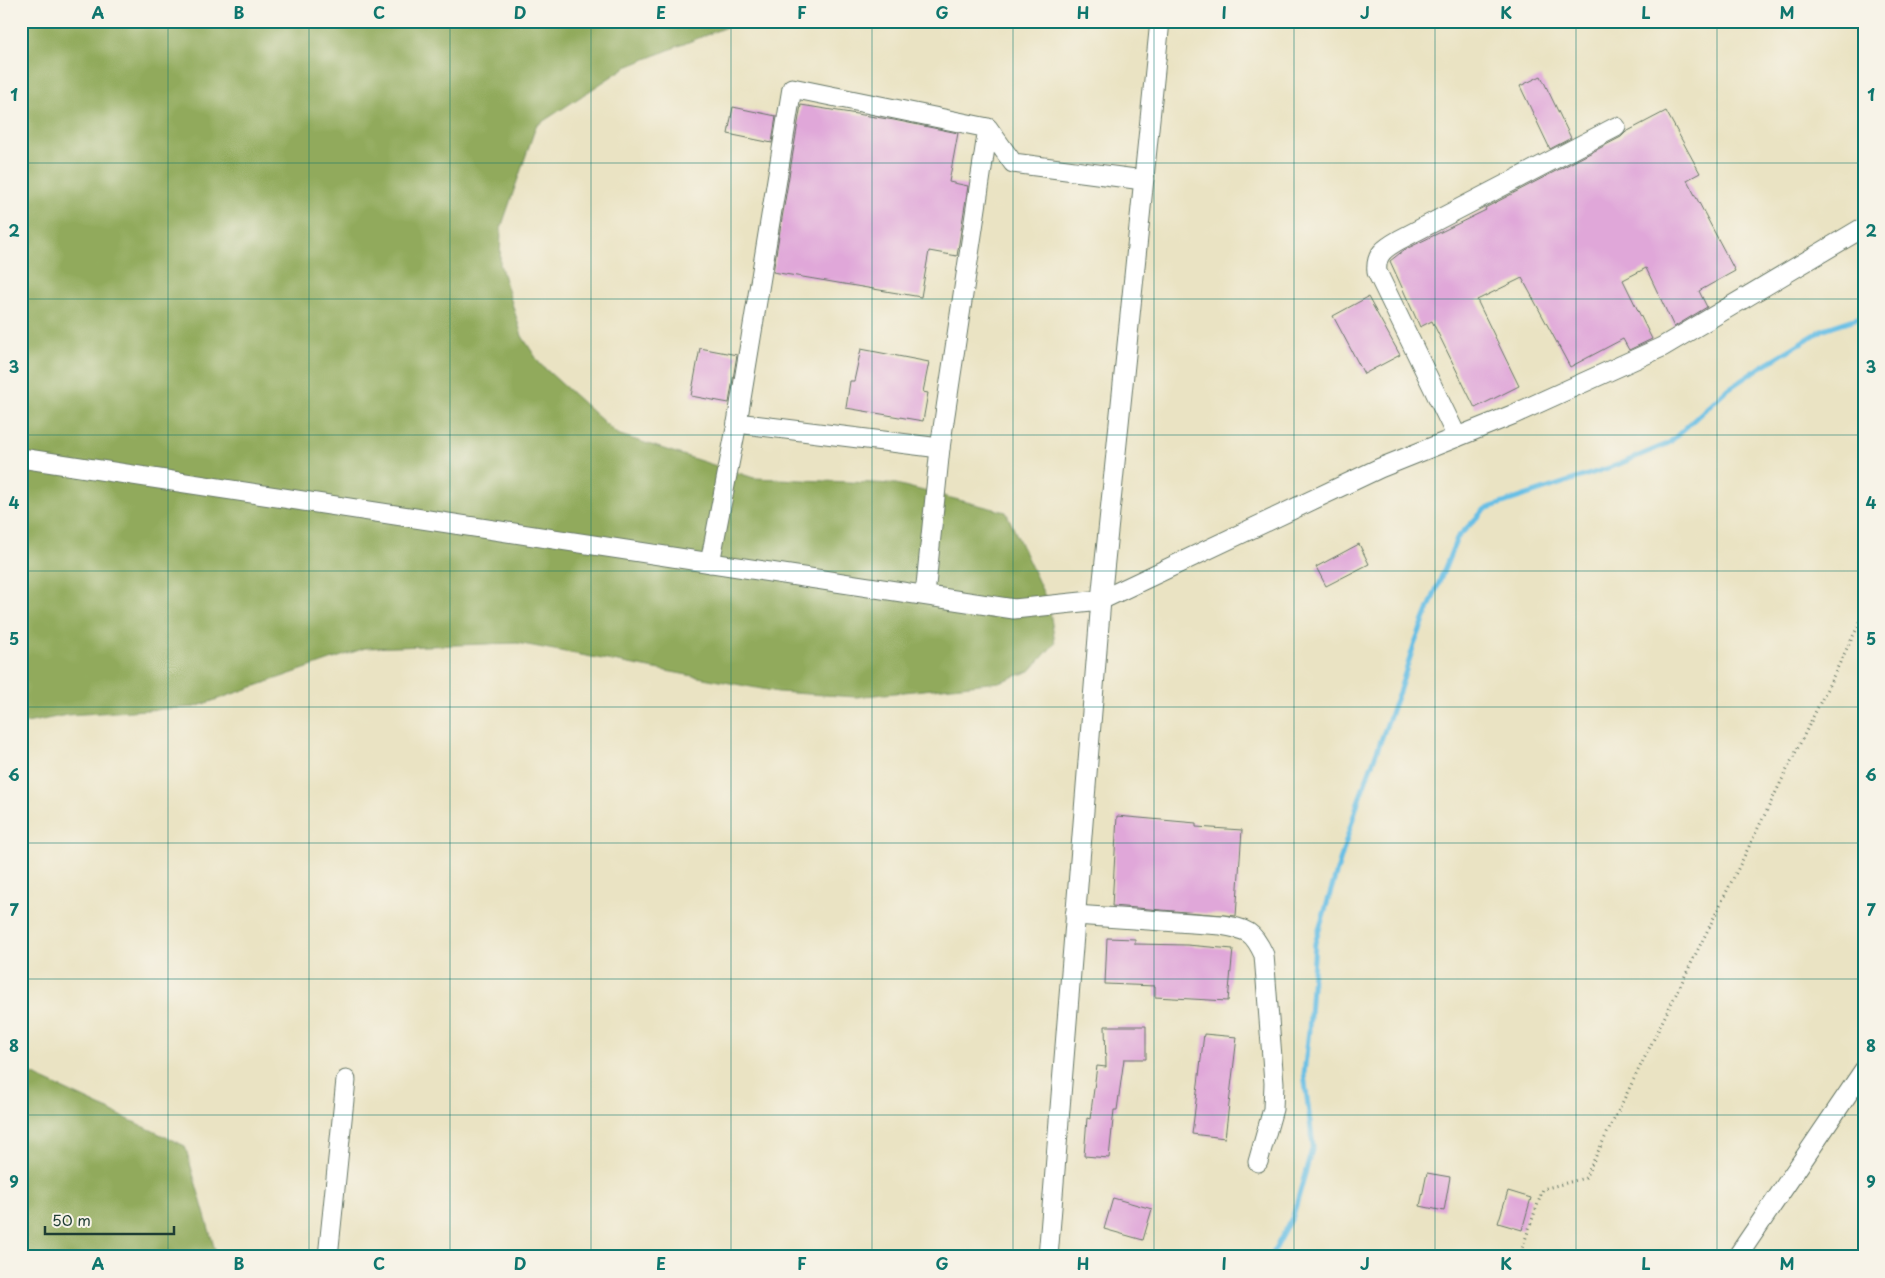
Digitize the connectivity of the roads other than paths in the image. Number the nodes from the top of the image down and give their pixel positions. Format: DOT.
graph roads {
  1 [pos="1160,21"];
  2 [pos="1616,127"];
  3 [pos="988,128"];
  4 [pos="1013,163"];
  5 [pos="981,176"];
  6 [pos="1143,180"];
  7 [pos="1864,227"];
  8 [pos="737,423"];
  9 [pos="1457,437"];
  10 [pos="940,448"];
  11 [pos="21,458"];
  12 [pos="710,563"];
  13 [pos="925,596"];
  14 [pos="1101,600"];
  15 [pos="1075,915"];
  16 [pos="1864,1070"];
  17 [pos="346,1080"];
  18 [pos="1258,1162"];
  19 [pos="328,1257"];
  20 [pos="1048,1257"];
  21 [pos="1737,1257"];
  1 -- 6 [label="street"];
  2 -- 9 [label="street"];
  3 -- 4 [label="street"];
  3 -- 5 [label="street"];
  3 -- 8 [label="street"];
  4 -- 5 [label="street"];
  4 -- 6 [label="street"];
  5 -- 10 [label="street"];
  6 -- 14 [label="street"];
  7 -- 9 [label="street"];
  8 -- 10 [label="street"];
  8 -- 12 [label="street"];
  9 -- 14 [label="street"];
  10 -- 13 [label="street"];
  11 -- 12 [label="street"];
  12 -- 13 [label="street"];
  13 -- 14 [label="street"];
  14 -- 15 [label="street"];
  15 -- 18 [label="street"];
  15 -- 20 [label="street"];
  16 -- 21 [label="street"];
  17 -- 19 [label="street"];
}
